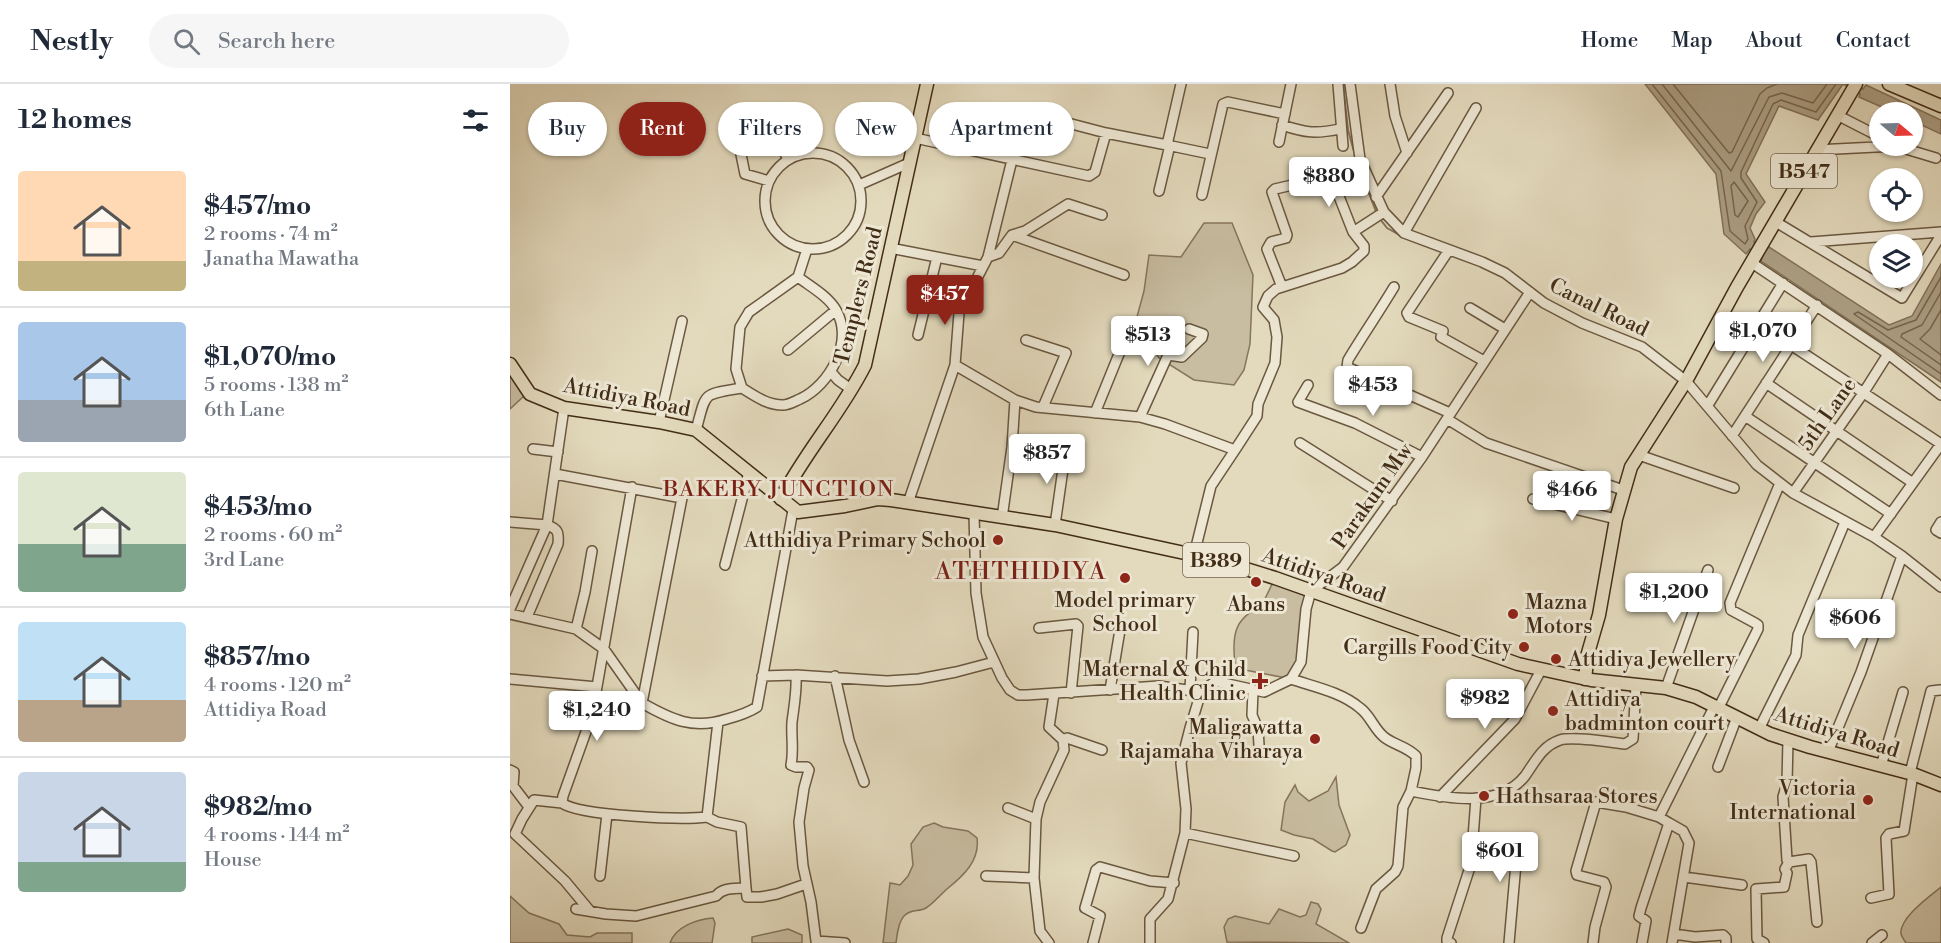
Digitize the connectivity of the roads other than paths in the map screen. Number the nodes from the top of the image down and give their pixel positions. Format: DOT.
graph roads {
  1 [pos="927,84"];
  2 [pos="1181,84"];
  3 [pos="1291,84"];
  4 [pos="1338,84"];
  5 [pos="1350,84"];
  6 [pos="1390,84"];
  7 [pos="1856,84"];
  8 [pos="1889,84"];
  9 [pos="1448,93"];
  10 [pos="1941,106"];
  11 [pos="1476,108"];
  12 [pos="1285,114"];
  13 [pos="1837,115"];
  14 [pos="1074,125"];
  15 [pos="1282,125"];
  16 [pos="917,129"];
  17 [pos="1340,129"];
  18 [pos="1869,131"];
  19 [pos="1106,133"];
  20 [pos="917,138"];
  21 [pos="1279,142"];
  22 [pos="1169,145"];
  23 [pos="1343,146"];
  24 [pos="1869,147"];
  25 [pos="1816,150"];
  26 [pos="1407,153"];
  27 [pos="1210,154"];
  28 [pos="1923,154"];
  29 [pos="911,156"];
  30 [pos="1936,158"];
  31 [pos="788,160"];
  32 [pos="1012,160"];
  33 [pos="909,163"];
  34 [pos="769,181"];
  35 [pos="859,185"];
  36 [pos="1159,191"];
  37 [pos="1202,195"];
  38 [pos="1376,197"];
  39 [pos="1380,214"];
  40 [pos="1102,215"];
  41 [pos="1776,222"];
  42 [pos="1353,232"];
  43 [pos="1404,233"];
  44 [pos="1941,233"];
  45 [pos="1012,235"];
  46 [pos="1811,242"];
  47 [pos="890,248"];
  48 [pos="807,249"];
  49 [pos="1449,250"];
  50 [pos="937,257"];
  51 [pos="1754,260"];
  52 [pos="986,262"];
  53 [pos="1124,275"];
  54 [pos="798,277"];
  55 [pos="1782,282"];
  56 [pos="1282,287"];
  57 [pos="1394,287"];
  58 [pos="1530,292"];
  59 [pos="1817,305"];
  60 [pos="1470,308"];
  61 [pos="836,310"];
  62 [pos="682,321"];
  63 [pos="1189,329"];
  64 [pos="1505,329"];
  65 [pos="918,335"];
  66 [pos="1026,340"];
  67 [pos="1791,345"];
  68 [pos="1121,349"];
  69 [pos="788,350"];
  70 [pos="1888,354"];
  71 [pos="1484,361"];
  72 [pos="955,365"];
  73 [pos="511,369"];
  74 [pos="831,372"];
  75 [pos="1686,381"];
  76 [pos="1766,382"];
  77 [pos="1308,386"];
  78 [pos="742,388"];
  79 [pos="852,390"];
  80 [pos="1864,392"];
  81 [pos="1941,395"];
  82 [pos="1015,400"];
  83 [pos="1708,405"];
  84 [pos="564,408"];
  85 [pos="1043,408"];
  86 [pos="1095,413"];
  87 [pos="1448,416"];
  88 [pos="1745,416"];
  89 [pos="1140,417"];
  90 [pos="659,422"];
  91 [pos="696,430"];
  92 [pos="1836,431"];
  93 [pos="1732,436"];
  94 [pos="1300,443"];
  95 [pos="1941,444"];
  96 [pos="1066,448"];
  97 [pos="533,449"];
  98 [pos="1235,450"];
  99 [pos="558,452"];
  100 [pos="1639,455"];
  101 [pos="1422,457"];
  102 [pos="1815,462"];
  103 [pos="748,472"];
  104 [pos="555,474"];
  105 [pos="1780,483"];
  106 [pos="1913,483"];
  107 [pos="632,487"];
  108 [pos="1734,488"];
  109 [pos="1623,490"];
  110 [pos="1793,493"];
  111 [pos="782,499"];
  112 [pos="1533,499"];
  113 [pos="1392,501"];
  114 [pos="908,503"];
  115 [pos="793,510"];
  116 [pos="974,513"];
  117 [pos="1891,514"];
  118 [pos="1002,518"];
  119 [pos="1616,519"];
  120 [pos="510,522"];
  121 [pos="1845,522"];
  122 [pos="1941,522"];
  123 [pos="547,525"];
  124 [pos="1055,525"];
  125 [pos="1941,533"];
  126 [pos="1874,537"];
  127 [pos="592,551"];
  128 [pos="1194,555"];
  129 [pos="1902,556"];
  130 [pos="725,565"];
  131 [pos="1708,570"];
  132 [pos="1941,587"];
  133 [pos="1311,591"];
  134 [pos="510,609"];
  135 [pos="510,614"];
  136 [pos="527,616"];
  137 [pos="1039,628"];
  138 [pos="576,629"];
  139 [pos="1120,630"];
  140 [pos="1193,632"];
  141 [pos="604,649"];
  142 [pos="994,662"];
  143 [pos="1541,670"];
  144 [pos="796,675"];
  145 [pos="762,676"];
  146 [pos="835,676"];
  147 [pos="510,679"];
  148 [pos="1291,679"];
  149 [pos="1585,679"];
  150 [pos="1636,685"];
  151 [pos="597,687"];
  152 [pos="1666,688"];
  153 [pos="1190,689"];
  154 [pos="1110,690"];
  155 [pos="1940,690"];
  156 [pos="1254,691"];
  157 [pos="1201,692"];
  158 [pos="1903,692"];
  159 [pos="1071,693"];
  160 [pos="1054,694"];
  161 [pos="642,703"];
  162 [pos="1717,706"];
  163 [pos="1737,717"];
  164 [pos="718,722"];
  165 [pos="1759,729"];
  166 [pos="1063,740"];
  167 [pos="1788,740"];
  168 [pos="1259,745"];
  169 [pos="1101,750"];
  170 [pos="1828,752"];
  171 [pos="1881,766"];
  172 [pos="1718,767"];
  173 [pos="510,770"];
  174 [pos="1911,774"];
  175 [pos="864,782"];
  176 [pos="1941,785"];
  177 [pos="1411,791"];
  178 [pos="1440,797"];
  179 [pos="1476,798"];
  180 [pos="562,803"];
  181 [pos="529,807"];
  182 [pos="1008,808"];
  183 [pos="607,814"];
  184 [pos="1659,817"];
  185 [pos="707,818"];
  186 [pos="1036,819"];
  187 [pos="1669,823"];
  188 [pos="1185,833"];
  189 [pos="1474,837"];
  190 [pos="1294,855"];
  191 [pos="1789,862"];
  192 [pos="600,876"];
  193 [pos="986,876"];
  194 [pos="1684,877"];
  195 [pos="1034,879"];
  196 [pos="1174,883"];
  197 [pos="806,884"];
  198 [pos="1742,885"];
  199 [pos="746,888"];
  200 [pos="1871,898"];
  201 [pos="576,909"];
  202 [pos="590,911"];
  203 [pos="1817,922"];
  204 [pos="1361,928"];
  205 [pos="1882,935"];
  206 [pos="1673,938"];
  207 [pos="845,943"];
  208 [pos="1049,943"];
  209 [pos="1093,943"];
  210 [pos="1150,943"];
  211 [pos="1451,943"];
  212 [pos="1509,943"];
  213 [pos="1593,943"];
  214 [pos="1642,943"];
  215 [pos="1726,943"];
  216 [pos="1764,943"];
  217 [pos="1872,943"];
  1 -- 16 [label="main road, Templers Road"];
  2 -- 22 [label="street"];
  3 -- 12 [label="street"];
  4 -- 17 [label="street"];
  5 -- 38 [label="street, Canal Road"];
  6 -- 26 [label="street"];
  7 -- 13 [label="main road, B547"];
  8 -- 10 [label="main road"];
  9 -- 26 [label="street"];
  11 -- 43 [label="street"];
  12 -- 15 [label="street"];
  12 -- 27 [label="street"];
  13 -- 18 [label="street"];
  13 -- 25 [label="main road, B547"];
  14 -- 19 [label="street"];
  15 -- 17 [label="street"];
  15 -- 21 [label="street"];
  17 -- 23 [label="street"];
  19 -- 22 [label="street"];
  19 -- 32 [label="street"];
  20 -- 32 [label="street"];
  22 -- 27 [label="street"];
  22 -- 36 [label="street"];
  24 -- 25 [label="street"];
  25 -- 41 [label="main road, B547"];
  26 -- 38 [label="street"];
  27 -- 37 [label="street"];
  28 -- 30 [label="street"];
  29 -- 33 [label="main road, Templers Road"];
  31 -- 34 [label="street"];
  31 -- 34 [label="street"];
  31 -- 35 [label="street"];
  32 -- 52 [label="street"];
  33 -- 35 [label="street"];
  33 -- 47 [label="main road, Templers Road"];
  34 -- 48 [label="street"];
  35 -- 48 [label="street"];
  38 -- 39 [label="street, Canal Road"];
  39 -- 42 [label="street"];
  39 -- 43 [label="street, Canal Road"];
  40 -- 45 [label="street"];
  41 -- 46 [label="street"];
  41 -- 51 [label="main road, B547"];
  42 -- 56 [label="street"];
  42 -- 56 [label="street"];
  43 -- 49 [label="street, Canal Road"];
  44 -- 46 [label="street"];
  44 -- 46 [label="street"];
  45 -- 52 [label="street"];
  45 -- 53 [label="street"];
  47 -- 50 [label="street"];
  47 -- 79 [label="main road, Templers Road"];
  48 -- 54 [label="street"];
  49 -- 58 [label="street, Canal Road"];
  49 -- 71 [label="street"];
  50 -- 52 [label="street"];
  50 -- 65 [label="street"];
  51 -- 55 [label="street"];
  51 -- 75 [label="main road, B547"];
  52 -- 72 [label="street"];
  54 -- 61 [label="street"];
  54 -- 78 [label="street"];
  55 -- 59 [label="street"];
  55 -- 83 [label="street"];
  56 -- 98 [label="street"];
  57 -- 87 [label="street"];
  58 -- 64 [label="street, Parakum Mw"];
  58 -- 75 [label="street, Canal Road"];
  59 -- 67 [label="street"];
  59 -- 70 [label="street"];
  60 -- 64 [label="street"];
  61 -- 69 [label="street"];
  61 -- 74 [label="street"];
  62 -- 90 [label="street"];
  63 -- 89 [label="street"];
  64 -- 71 [label="street, Parakum Mw"];
  66 -- 85 [label="street"];
  67 -- 76 [label="street"];
  67 -- 80 [label="street"];
  68 -- 86 [label="street"];
  70 -- 80 [label="street, 5th Lane"];
  70 -- 81 [label="street"];
  71 -- 87 [label="street, Parakum Mw"];
  72 -- 82 [label="street"];
  72 -- 114 [label="street"];
  73 -- 84 [label="main road, Attidiya Road"];
  74 -- 78 [label="street"];
  74 -- 79 [label="street"];
  75 -- 83 [label="street, Canal Road"];
  75 -- 100 [label="main road, B547"];
  76 -- 88 [label="street"];
  76 -- 92 [label="street"];
  77 -- 101 [label="street"];
  78 -- 91 [label="street"];
  79 -- 111 [label="main road, Templers Road"];
  80 -- 92 [label="street, 5th Lane"];
  80 -- 95 [label="street"];
  82 -- 85 [label="street"];
  82 -- 118 [label="street"];
  83 -- 93 [label="street, Canal Road"];
  84 -- 90 [label="main road, Attidiya Road"];
  84 -- 99 [label="street"];
  85 -- 86 [label="street"];
  86 -- 89 [label="street"];
  87 -- 101 [label="street, Parakum Mw"];
  87 -- 109 [label="street"];
  88 -- 93 [label="street"];
  88 -- 102 [label="street"];
  89 -- 98 [label="street"];
  90 -- 91 [label="main road, Attidiya Road"];
  91 -- 103 [label="main road, Attidiya Road"];
  92 -- 102 [label="street, 5th Lane"];
  92 -- 106 [label="street"];
  93 -- 105 [label="street, Canal Road"];
  94 -- 113 [label="street"];
  95 -- 106 [label="street"];
  96 -- 124 [label="street"];
  97 -- 99 [label="street"];
  98 -- 128 [label="street"];
  99 -- 104 [label="street"];
  100 -- 108 [label="street"];
  100 -- 109 [label="main road, B547"];
  101 -- 113 [label="street, Parakum Mw"];
  102 -- 110 [label="street, 5th Lane"];
  102 -- 117 [label="street"];
  103 -- 111 [label="main road, Attidiya Road"];
  103 -- 130 [label="street"];
  104 -- 107 [label="street"];
  104 -- 123 [label="street"];
  105 -- 110 [label="street, Canal Road"];
  105 -- 162 [label="street"];
  106 -- 117 [label="street"];
  107 -- 141 [label="street"];
  107 -- 161 [label="street"];
  109 -- 119 [label="main road, B547"];
  110 -- 121 [label="street, Canal Road"];
  111 -- 115 [label="main road, Attidiya Road"];
  112 -- 119 [label="street"];
  113 -- 133 [label="street, Parakum Mw"];
  114 -- 115 [label="main road, Attidiya Road / B389"];
  114 -- 116 [label="main road, Attidiya Road / B389"];
  115 -- 145 [label="street"];
  116 -- 118 [label="main road, Attidiya Road / B389"];
  116 -- 142 [label="street"];
  117 -- 126 [label="street"];
  118 -- 124 [label="main road, Attidiya Road / B389"];
  119 -- 149 [label="main road, B547"];
  120 -- 123 [label="street"];
  121 -- 126 [label="street, Canal Road"];
  121 -- 165 [label="street"];
  122 -- 125 [label="street"];
  123 -- 134 [label="street"];
  123 -- 136 [label="street"];
  124 -- 128 [label="main road, Attidiya Road / B389"];
  126 -- 129 [label="street, Canal Road"];
  127 -- 138 [label="street"];
  128 -- 133 [label="main road, Attidiya Road / B389"];
  129 -- 132 [label="street, Canal Road"];
  129 -- 170 [label="street"];
  131 -- 152 [label="street"];
  133 -- 143 [label="main road, Attidiya Road / B389"];
  133 -- 148 [label="street"];
  135 -- 136 [label="street"];
  136 -- 138 [label="street"];
  137 -- 159 [label="street"];
  138 -- 141 [label="street"];
  139 -- 154 [label="street"];
  140 -- 153 [label="street"];
  141 -- 151 [label="street"];
  141 -- 161 [label="street"];
  142 -- 146 [label="street"];
  142 -- 160 [label="street"];
  143 -- 149 [label="main road, Attidiya Road / B389"];
  143 -- 178 [label="street"];
  144 -- 145 [label="street"];
  144 -- 146 [label="street"];
  144 -- 197 [label="street"];
  145 -- 164 [label="street"];
  146 -- 175 [label="street"];
  147 -- 151 [label="street"];
  148 -- 156 [label="street"];
  148 -- 177 [label="street"];
  149 -- 150 [label="main road, Attidiya Road / B389"];
  150 -- 152 [label="main road, Attidiya Road / B389"];
  150 -- 179 [label="street"];
  151 -- 180 [label="street"];
  152 -- 162 [label="main road, Attidiya Road / B389"];
  153 -- 154 [label="street"];
  153 -- 157 [label="street"];
  154 -- 159 [label="street"];
  155 -- 174 [label="street"];
  156 -- 157 [label="street"];
  156 -- 168 [label="street"];
  157 -- 188 [label="street"];
  158 -- 171 [label="street"];
  159 -- 160 [label="street"];
  160 -- 166 [label="street"];
  161 -- 164 [label="street"];
  162 -- 163 [label="main road, Attidiya Road / B389"];
  162 -- 184 [label="street"];
  163 -- 165 [label="main road, Attidiya Road / B389"];
  163 -- 172 [label="street"];
  164 -- 185 [label="street"];
  165 -- 167 [label="main road, Attidiya Road / B389"];
  166 -- 169 [label="street"];
  166 -- 186 [label="street"];
  167 -- 170 [label="main road, Attidiya Road / B389"];
  167 -- 191 [label="street"];
  170 -- 171 [label="main road, Attidiya Road / B389"];
  171 -- 174 [label="main road, Attidiya Road / B389"];
  173 -- 181 [label="street"];
  174 -- 176 [label="main road, Attidiya Road / B389"];
  174 -- 200 [label="street"];
  177 -- 178 [label="street"];
  177 -- 204 [label="street"];
  178 -- 179 [label="street"];
  179 -- 189 [label="street"];
  180 -- 181 [label="street"];
  180 -- 183 [label="street"];
  181 -- 202 [label="street"];
  182 -- 186 [label="street"];
  183 -- 185 [label="street"];
  183 -- 192 [label="street"];
  184 -- 187 [label="street"];
  184 -- 213 [label="street"];
  185 -- 199 [label="street"];
  186 -- 195 [label="street"];
  187 -- 194 [label="street"];
  187 -- 214 [label="street"];
  188 -- 190 [label="street"];
  188 -- 196 [label="street"];
  189 -- 211 [label="street"];
  189 -- 212 [label="street"];
  191 -- 203 [label="street"];
  191 -- 216 [label="street"];
  193 -- 195 [label="street"];
  194 -- 198 [label="street"];
  194 -- 206 [label="street"];
  195 -- 208 [label="street"];
  196 -- 209 [label="street"];
  196 -- 210 [label="street"];
  197 -- 199 [label="street"];
  197 -- 207 [label="street"];
  199 -- 202 [label="street"];
  201 -- 202 [label="street"];
  205 -- 217 [label="street"];
  206 -- 215 [label="street"];
}
